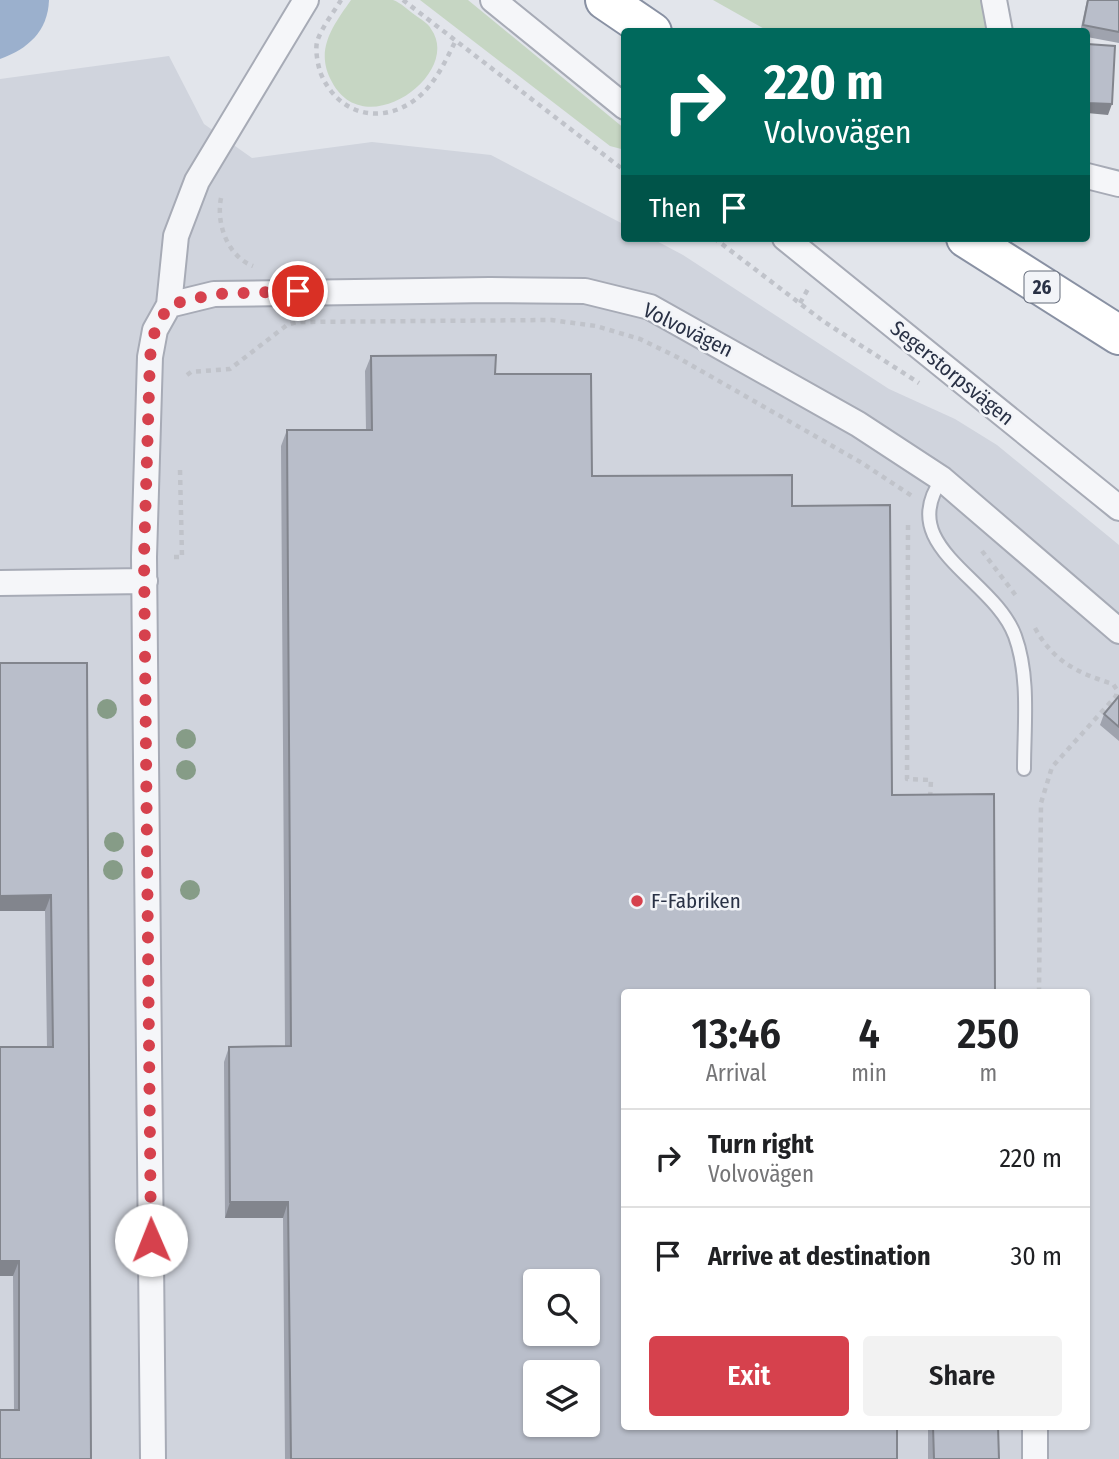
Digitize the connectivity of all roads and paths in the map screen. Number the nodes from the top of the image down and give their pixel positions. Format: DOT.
graph roads {
  1 [pos="306,0"];
  2 [pos="341,0"];
  3 [pos="403,0"];
  4 [pos="494,0"];
  5 [pos="605,0"];
  6 [pos="994,0"];
  7 [pos="646,28"];
  8 [pos="999,28"];
  9 [pos="456,40"];
  10 [pos="621,104"];
  11 [pos="616,164"];
  12 [pos="621,165"];
  13 [pos="621,168"];
  14 [pos="1090,177"];
  15 [pos="1119,184"];
  16 [pos="221,198"];
  17 [pos="719,242"];
  18 [pos="790,242"];
  19 [pos="972,242"];
  20 [pos="261,268"];
  21 [pos="812,283"];
  22 [pos="800,303"];
  23 [pos="169,305"];
  24 [pos="1119,335"];
  25 [pos="187,375"];
  26 [pos="929,389"];
  27 [pos="180,470"];
  28 [pos="942,479"];
  29 [pos="908,493"];
  30 [pos="927,505"];
  31 [pos="908,507"];
  32 [pos="1119,508"];
  33 [pos="908,521"];
  34 [pos="975,543"];
  35 [pos="174,557"];
  36 [pos="145,581"];
  37 [pos="0,583"];
  38 [pos="1019,600"];
  39 [pos="1032,622"];
  40 [pos="1119,631"];
  41 [pos="1024,769"];
  42 [pos="930,801"];
  43 [pos="1039,989"];
  44 [pos="1035,1430"];
  45 [pos="153,1459"];
  46 [pos="1035,1459"];
  1 -- 23 [label="street"];
  2 -- 9 [label="path"];
  3 -- 9 [label="path"];
  4 -- 10 [label="street"];
  5 -- 7 [label="highway"];
  6 -- 8 [label="street"];
  9 -- 11 [label="path"];
  11 -- 12 [label="path"];
  11 -- 13 [label="path"];
  14 -- 15 [label="street"];
  16 -- 20 [label="path"];
  17 -- 22 [label="path"];
  18 -- 32 [label="street, Segerstorpsvägen"];
  19 -- 24 [label="highway, 26"];
  21 -- 22 [label="path"];
  22 -- 26 [label="path"];
  23 -- 28 [label="street, Volvovägen"];
  23 -- 36 [label="street"];
  25 -- 29 [label="path"];
  27 -- 35 [label="path"];
  28 -- 30 [label="lane"];
  28 -- 40 [label="street, Volvovägen"];
  29 -- 30 [label="path"];
  29 -- 31 [label="path"];
  30 -- 41 [label="lane"];
  33 -- 42 [label="path"];
  34 -- 38 [label="path"];
  36 -- 37 [label="street"];
  36 -- 45 [label="street"];
  39 -- 43 [label="path"];
  44 -- 46 [label="street"];
}
